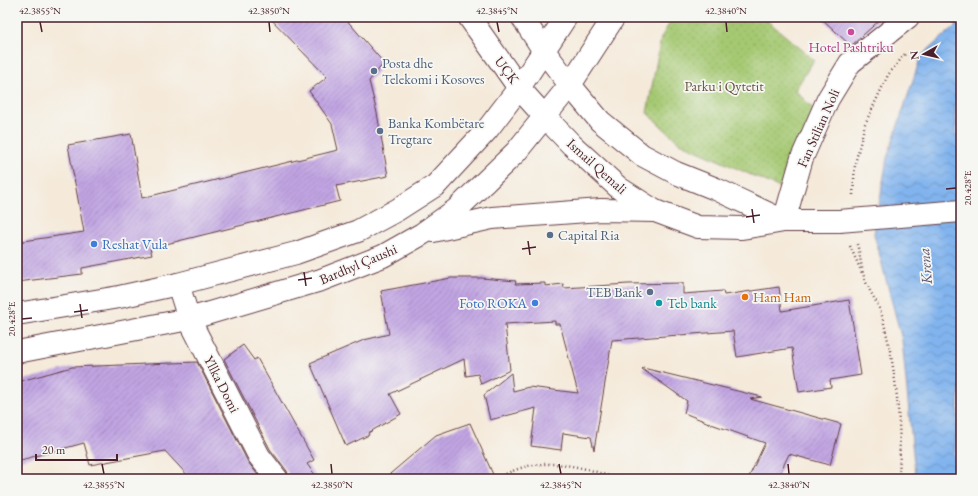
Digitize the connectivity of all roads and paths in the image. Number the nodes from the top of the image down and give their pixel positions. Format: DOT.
graph roads {
  1 [pos="469,17"];
  2 [pos="522,17"];
  3 [pos="566,17"];
  4 [pos="614,17"];
  5 [pos="908,17"];
  6 [pos="544,51"];
  7 [pos="570,86"];
  8 [pos="519,88"];
  9 [pos="545,117"];
  10 [pos="655,211"];
  11 [pos="961,211"];
  12 [pos="784,221"];
  13 [pos="839,221"];
  14 [pos="422,234"];
  15 [pos="864,277"];
  16 [pos="178,284"];
  17 [pos="17,314"];
  18 [pos="189,319"];
  19 [pos="17,352"];
  20 [pos="961,435"];
  21 [pos="277,479"];
  22 [pos="495,479"];
  23 [pos="616,479"];
  24 [pos="959,479"];
  1 -- 8 [label="main road, UÇK"];
  2 -- 6 [label="main road"];
  3 -- 6 [label="main road, UÇK"];
  4 -- 7 [label="main road, Bardhyl Çaushi"];
  5 -- 12 [label="main road, Fan Stilian Noli"];
  6 -- 7 [label="main road"];
  6 -- 8 [label="main road, UÇK"];
  7 -- 9 [label="main road, Bardhyl Çaushi"];
  7 -- 12 [label="main road, Ismail Qemali"];
  8 -- 9 [label="main road, Ismail Qemali"];
  8 -- 16 [label="main road"];
  9 -- 10 [label="main road, Ismail Qemali"];
  9 -- 14 [label="main road, Bardhyl Çaushi"];
  10 -- 12 [label="main road, Ismail Qemali"];
  10 -- 14 [label="main road"];
  11 -- 13 [label="main road, Ismail Qemali, bridge"];
  12 -- 13 [label="main road, Ismail Qemali"];
  13 -- 15 [label="path"];
  14 -- 18 [label="main road, Bardhyl Çaushi"];
  16 -- 17 [label="main road"];
  16 -- 18 [label="main road, Yllka Domi"];
  18 -- 19 [label="main road, Bardhyl Çaushi"];
  18 -- 21 [label="main road, Yllka Domi"];
  20 -- 24 [label="path"];
  22 -- 23 [label="path"];
}
